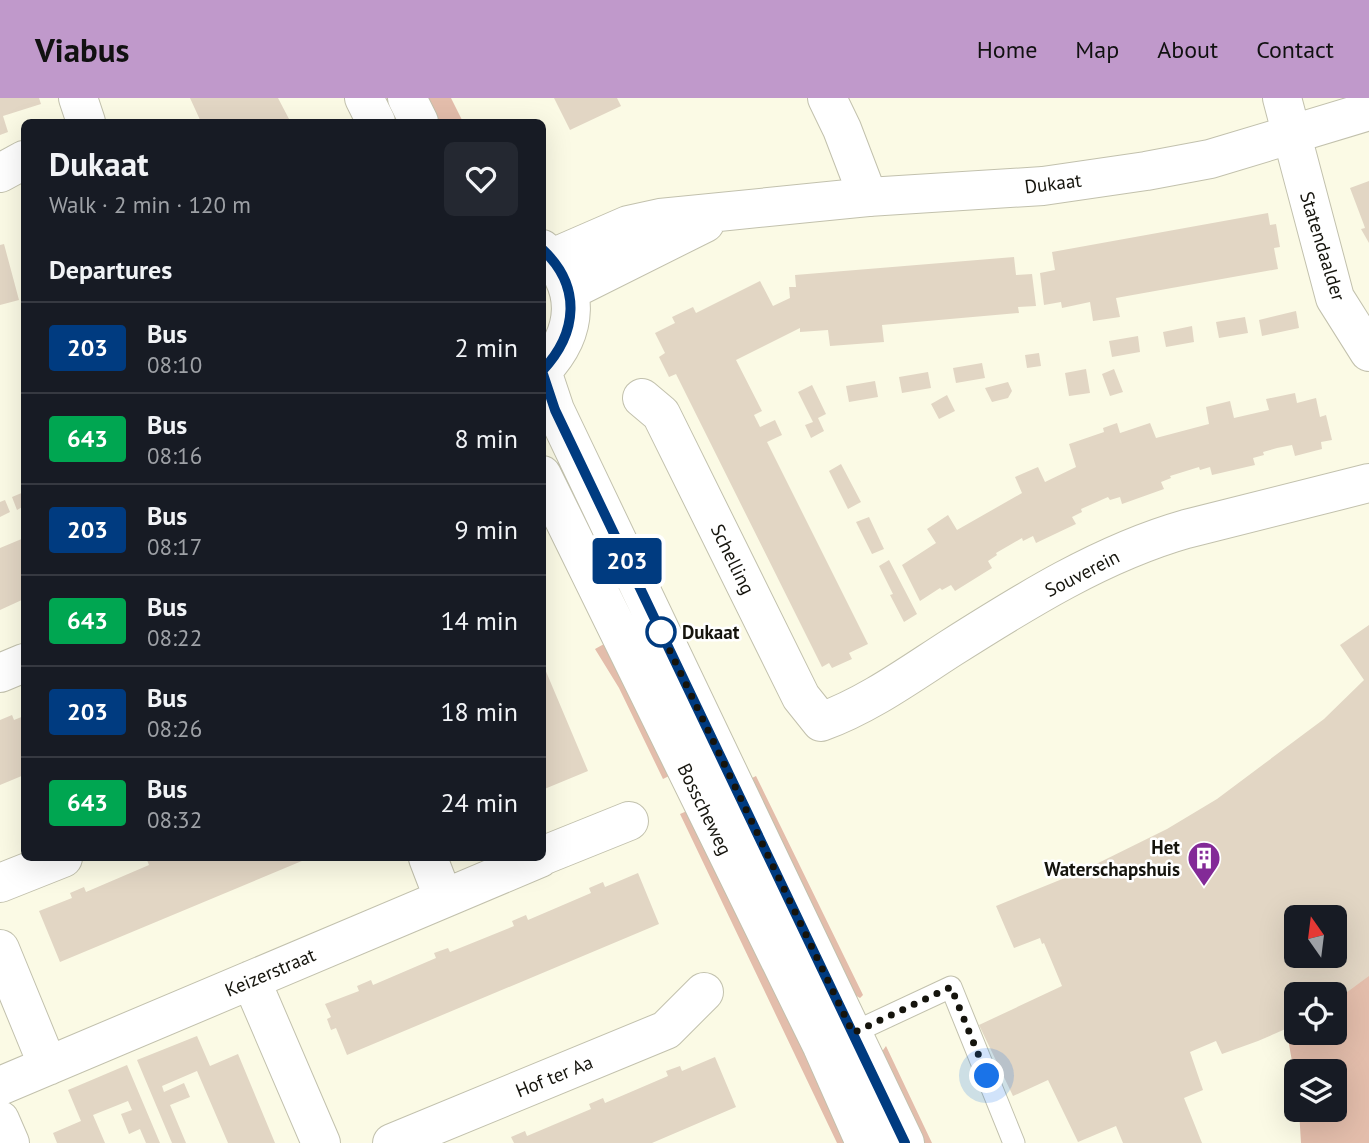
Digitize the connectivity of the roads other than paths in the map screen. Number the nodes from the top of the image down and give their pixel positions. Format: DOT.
graph roads {
  1 [pos="78,98"];
  2 [pos="364,98"];
  3 [pos="407,98"];
  4 [pos="827,98"];
  5 [pos="1282,98"];
  6 [pos="1369,111"];
  7 [pos="85,119"];
  8 [pos="374,119"];
  9 [pos="418,119"];
  10 [pos="1291,135"];
  11 [pos="21,162"];
  12 [pos="0,173"];
  13 [pos="868,197"];
  14 [pos="555,266"];
  15 [pos="1369,352"];
  16 [pos="546,367"];
  17 [pos="546,383"];
  18 [pos="642,398"];
  19 [pos="546,483"];
  20 [pos="1369,483"];
  21 [pos="21,664"];
  22 [pos="0,673"];
  23 [pos="821,722"];
  24 [pos="629,821"];
  25 [pos="546,855"];
  26 [pos="55,861"];
  27 [pos="429,861"];
  28 [pos="531,861"];
  29 [pos="0,883"];
  30 [pos="443,897"];
  31 [pos="0,949"];
  32 [pos="251,980"];
  33 [pos="704,992"];
  34 [pos="837,1040"];
  35 [pos="48,1066"];
  36 [pos="0,1086"];
  37 [pos="0,1120"];
  38 [pos="10,1143"];
  39 [pos="321,1143"];
  40 [pos="393,1143"];
  41 [pos="865,1143"];
  42 [pos="905,1143"];
  43 [pos="1014,1143"];
  1 -- 7 [label="street"];
  2 -- 8 [label="street"];
  3 -- 9 [label="street"];
  4 -- 13 [label="street"];
  5 -- 10 [label="street, Statendaalder"];
  6 -- 10 [label="street, Dukaat"];
  10 -- 13 [label="street, Dukaat"];
  10 -- 15 [label="street, Statendaalder"];
  11 -- 12 [label="street"];
  13 -- 14 [label="street, Dukaat"];
  14 -- 16 [label="street"];
  17 -- 34 [label="street, Bosscheweg"];
  18 -- 23 [label="street, Schelling"];
  19 -- 34 [label="street, Bosscheweg"];
  20 -- 23 [label="street, Souverein"];
  21 -- 22 [label="street"];
  24 -- 25 [label="street, Keizerstraat"];
  26 -- 29 [label="street"];
  27 -- 30 [label="street"];
  28 -- 30 [label="street, Keizerstraat"];
  30 -- 32 [label="street, Keizerstraat"];
  31 -- 35 [label="street"];
  32 -- 35 [label="street, Keizerstraat"];
  32 -- 39 [label="street"];
  33 -- 40 [label="street, Hof ter Aa"];
  34 -- 41 [label="street, Bosscheweg"];
  34 -- 42 [label="street, Bosscheweg"];
  34 -- 43 [label="lane"];
  35 -- 36 [label="street, Keizerstraat"];
  37 -- 38 [label="street"];
}
